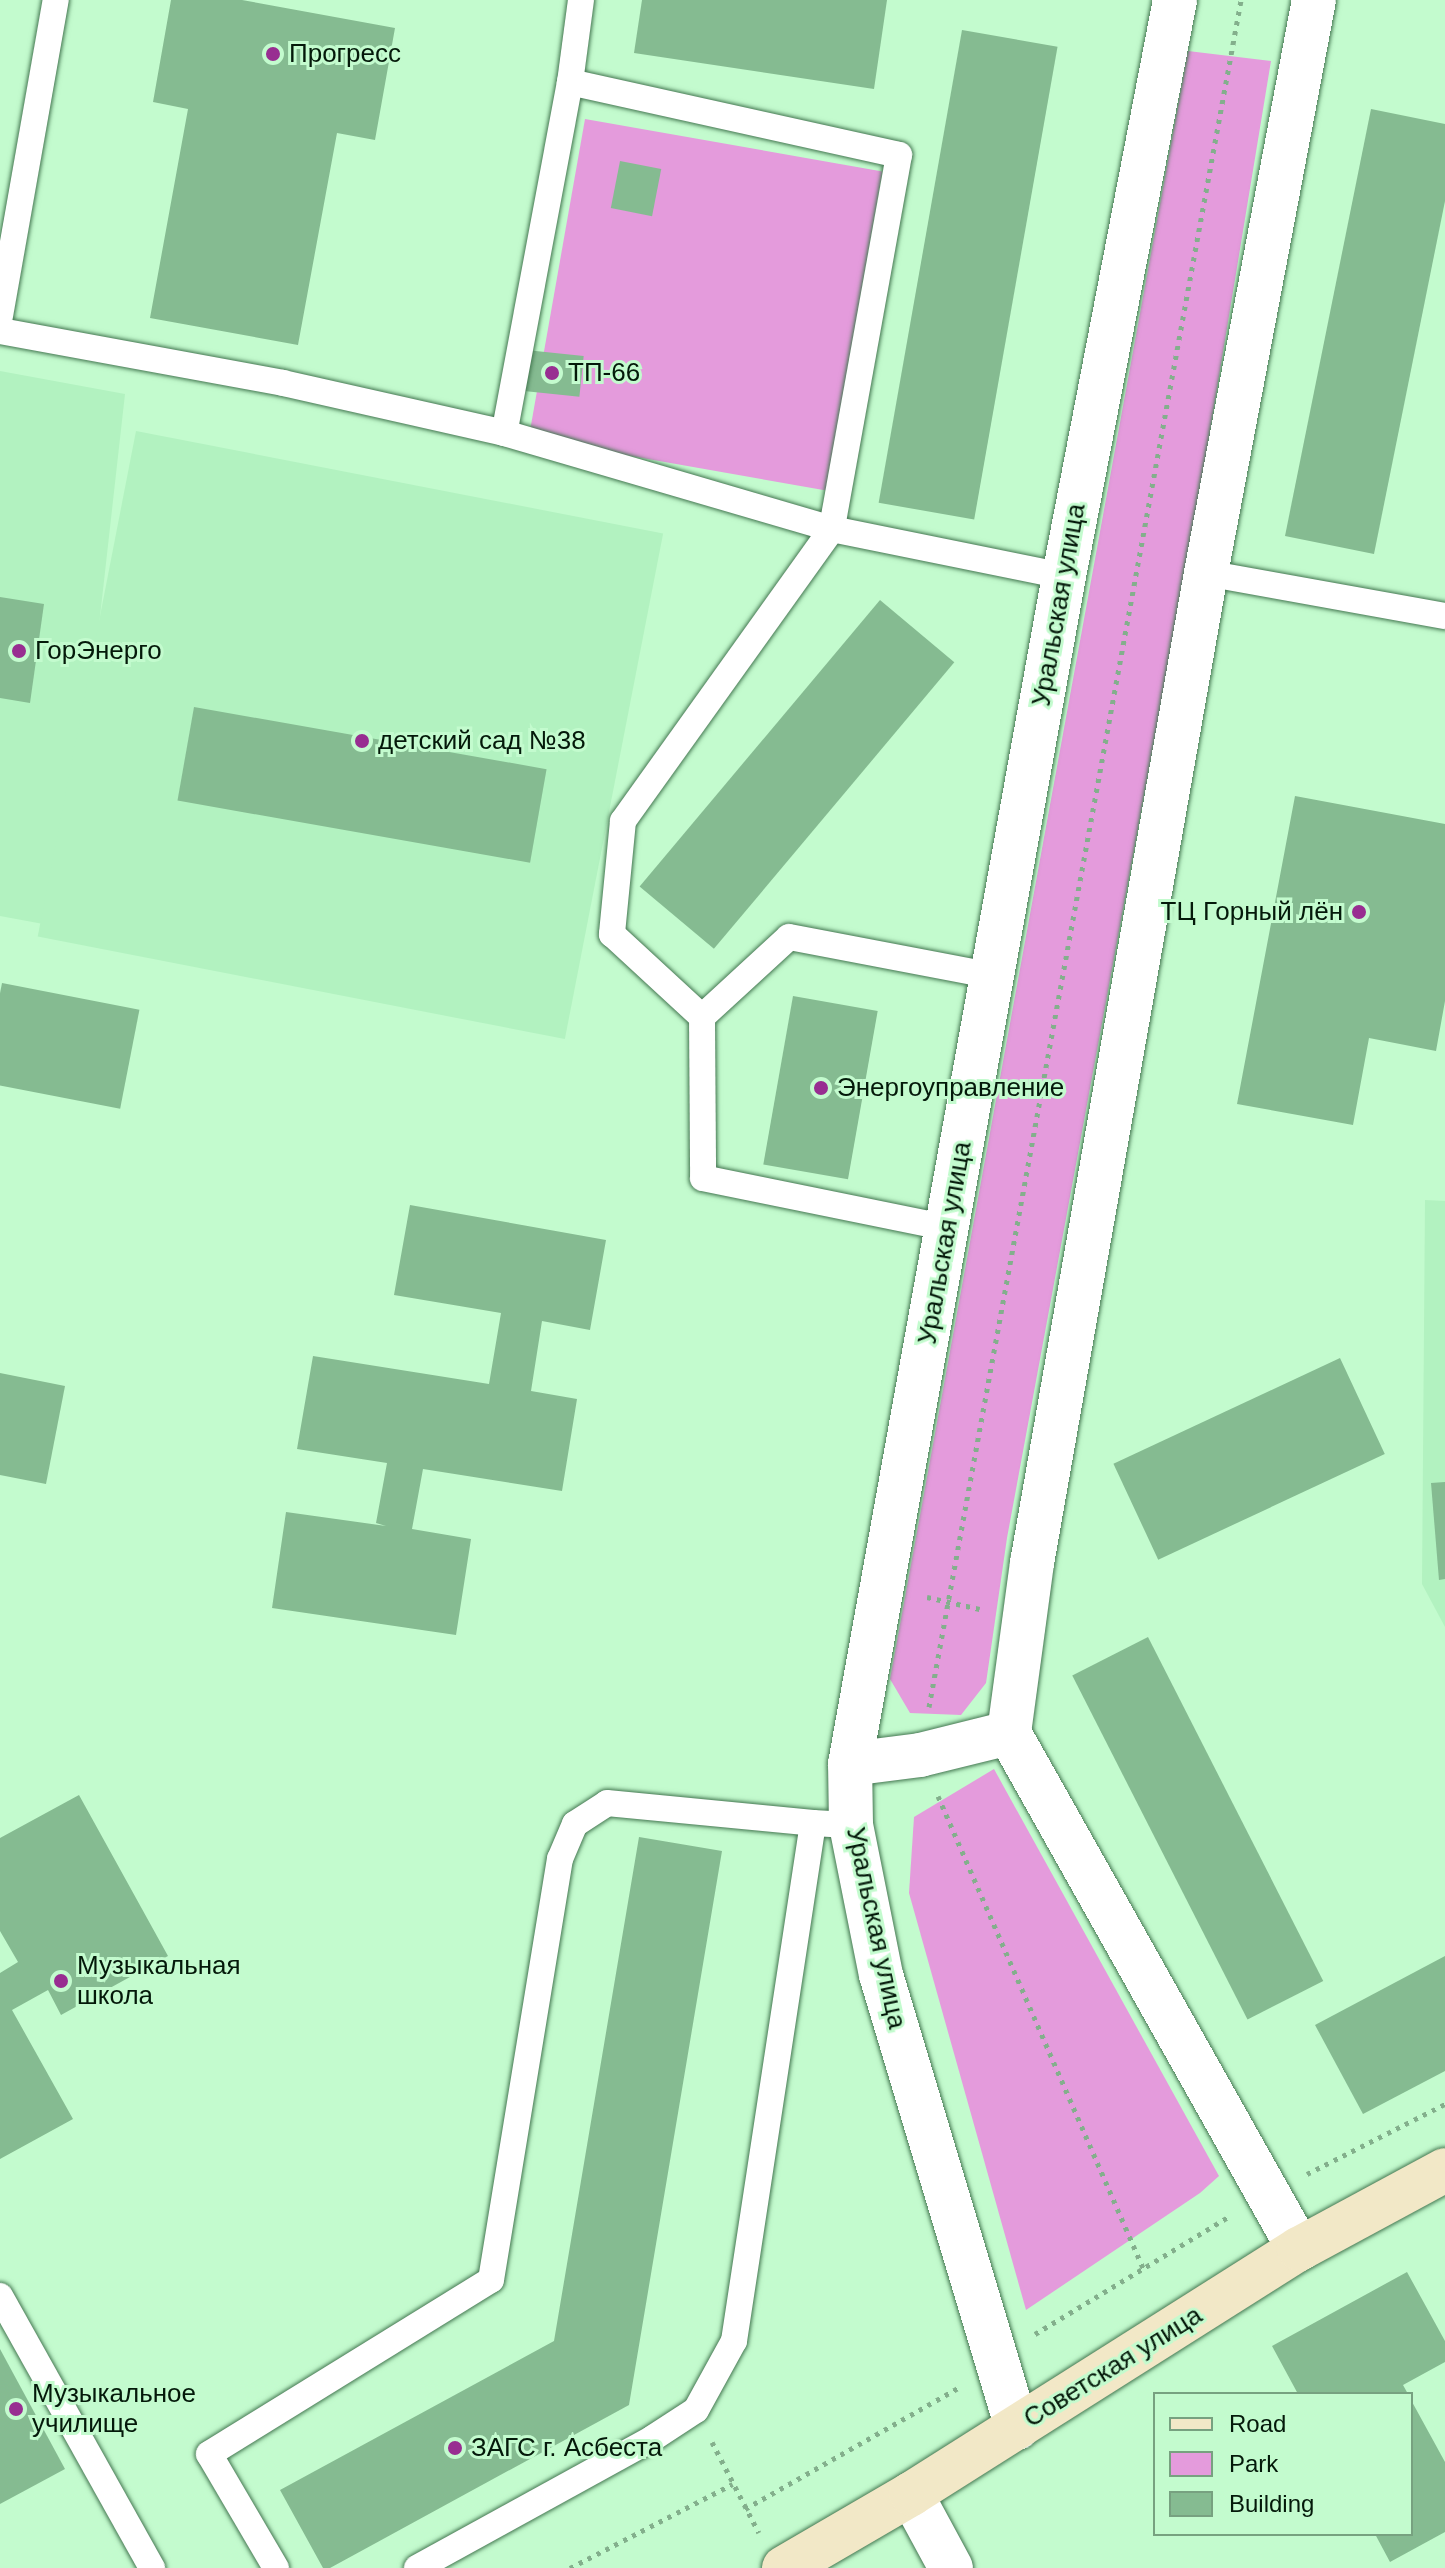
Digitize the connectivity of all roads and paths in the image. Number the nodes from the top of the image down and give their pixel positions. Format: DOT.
graph roads {
  1 [pos="56,0"];
  2 [pos="581,0"];
  3 [pos="1175,0"];
  4 [pos="1314,0"];
  5 [pos="570,82"];
  6 [pos="0,316"];
  7 [pos="0,331"];
  8 [pos="504,433"];
  9 [pos="832,529"];
  10 [pos="1206,573"];
  11 [pos="1064,576"];
  12 [pos="1445,616"];
  13 [pos="994,976"];
  14 [pos="702,1017"];
  15 [pos="948,1228"];
  16 [pos="882,1587"];
  17 [pos="1024,1619"];
  18 [pos="1009,1733"];
  19 [pos="850,1764"];
  20 [pos="832,1824"];
  21 [pos="1445,2104"];
  22 [pos="1445,2170"];
  23 [pos="1267,2194"];
  24 [pos="1299,2249"];
  25 [pos="0,2296"];
  26 [pos="996,2358"];
  27 [pos="696,2410"];
  28 [pos="1017,2428"];
  29 [pos="733,2484"];
  30 [pos="911,2494"];
  31 [pos="745,2509"];
  32 [pos="775,2556"];
  33 [pos="152,2568"];
  34 [pos="276,2568"];
  35 [pos="417,2568"];
  36 [pos="570,2568"];
  37 [pos="951,2568"];
  1 -- 6 [label="lane"];
  2 -- 5 [label="lane"];
  3 -- 11 [label="street, Уральская улица"];
  4 -- 10 [label="street"];
  5 -- 8 [label="lane"];
  5 -- 9 [label="lane"];
  7 -- 8 [label="lane"];
  8 -- 9 [label="lane"];
  9 -- 11 [label="lane"];
  9 -- 14 [label="lane"];
  10 -- 12 [label="lane"];
  10 -- 17 [label="street"];
  11 -- 13 [label="street, Уральская улица"];
  13 -- 14 [label="lane"];
  13 -- 15 [label="street, Уральская улица"];
  14 -- 15 [label="lane"];
  15 -- 16 [label="street, Уральская улица"];
  16 -- 17 [label="path"];
  16 -- 19 [label="street, Уральская улица"];
  17 -- 18 [label="street"];
  18 -- 19 [label="street"];
  18 -- 23 [label="street"];
  19 -- 20 [label="street, Уральская улица"];
  20 -- 26 [label="street, Уральская улица"];
  20 -- 27 [label="lane"];
  20 -- 34 [label="lane"];
  21 -- 23 [label="path"];
  22 -- 24 [label="street, Советская улица"];
  23 -- 24 [label="street"];
  23 -- 26 [label="path"];
  24 -- 28 [label="street, Советская улица"];
  25 -- 33 [label="lane"];
  26 -- 28 [label="street, Уральская улица"];
  26 -- 31 [label="path"];
  27 -- 29 [label="path"];
  27 -- 35 [label="lane"];
  28 -- 30 [label="street, Советская улица"];
  29 -- 31 [label="path"];
  29 -- 36 [label="path"];
  30 -- 32 [label="street, Советская улица"];
  30 -- 37 [label="street"];
  31 -- 32 [label="path"];
}
